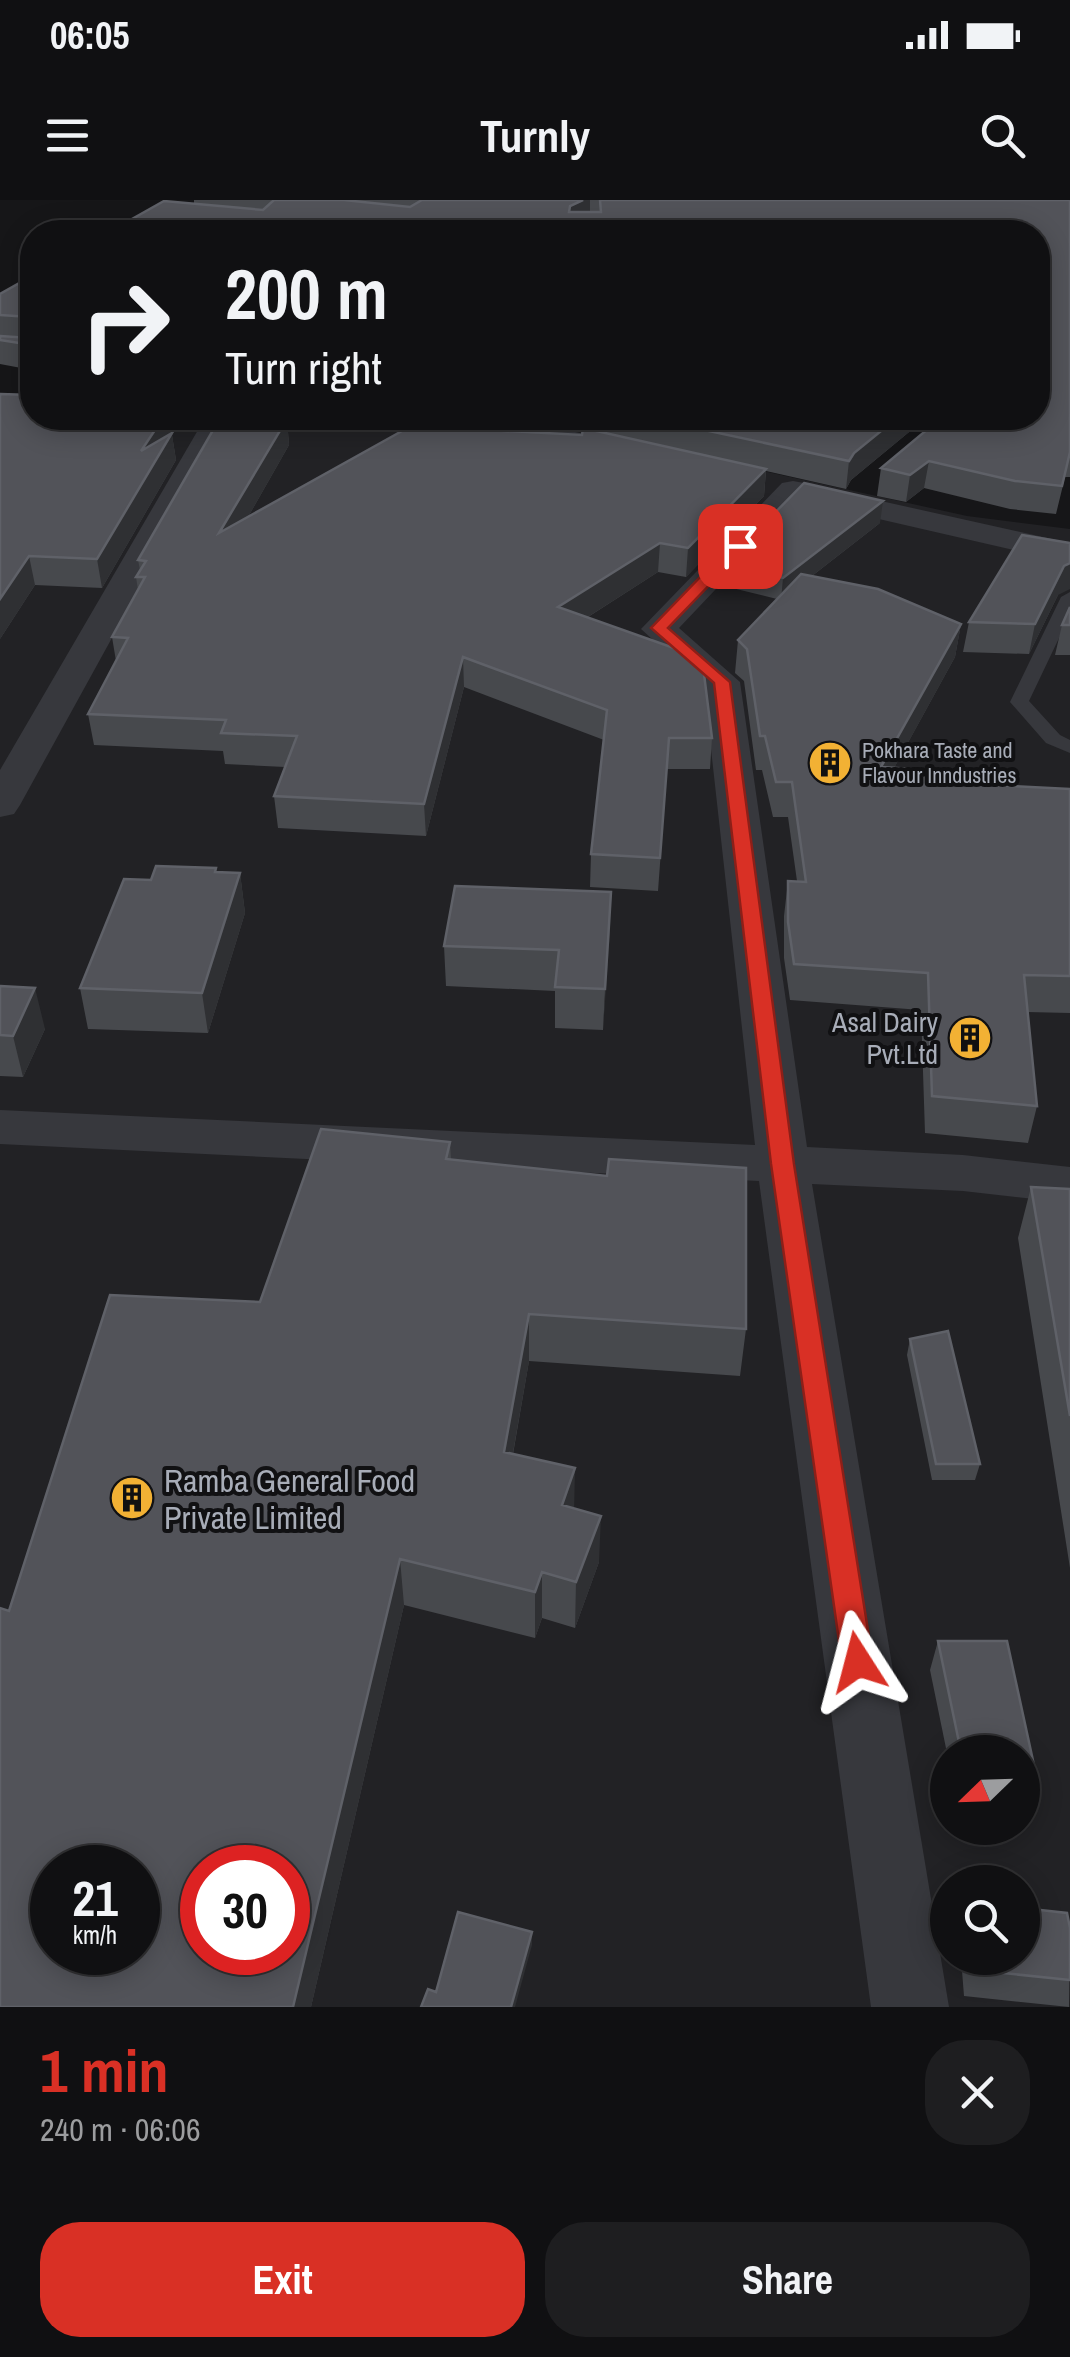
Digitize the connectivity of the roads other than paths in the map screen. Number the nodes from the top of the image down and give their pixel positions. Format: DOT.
graph roads {
  1 [pos="212,430"];
  2 [pos="531,430"];
  3 [pos="640,454"];
  4 [pos="774,480"];
  5 [pos="1070,524"];
  6 [pos="1070,553"];
  7 [pos="1070,597"];
  8 [pos="1070,746"];
  9 [pos="0,804"];
  10 [pos="0,1128"];
  11 [pos="782,1164"];
  12 [pos="1070,1185"];
  13 [pos="910,2007"];
  1 -- 9 [label="street"];
  2 -- 3 [label="street"];
  4 -- 5 [label="street"];
  4 -- 6 [label="street"];
  4 -- 11 [label="street"];
  7 -- 8 [label="lane"];
  10 -- 11 [label="street"];
  11 -- 12 [label="street"];
  11 -- 13 [label="street"];
}
